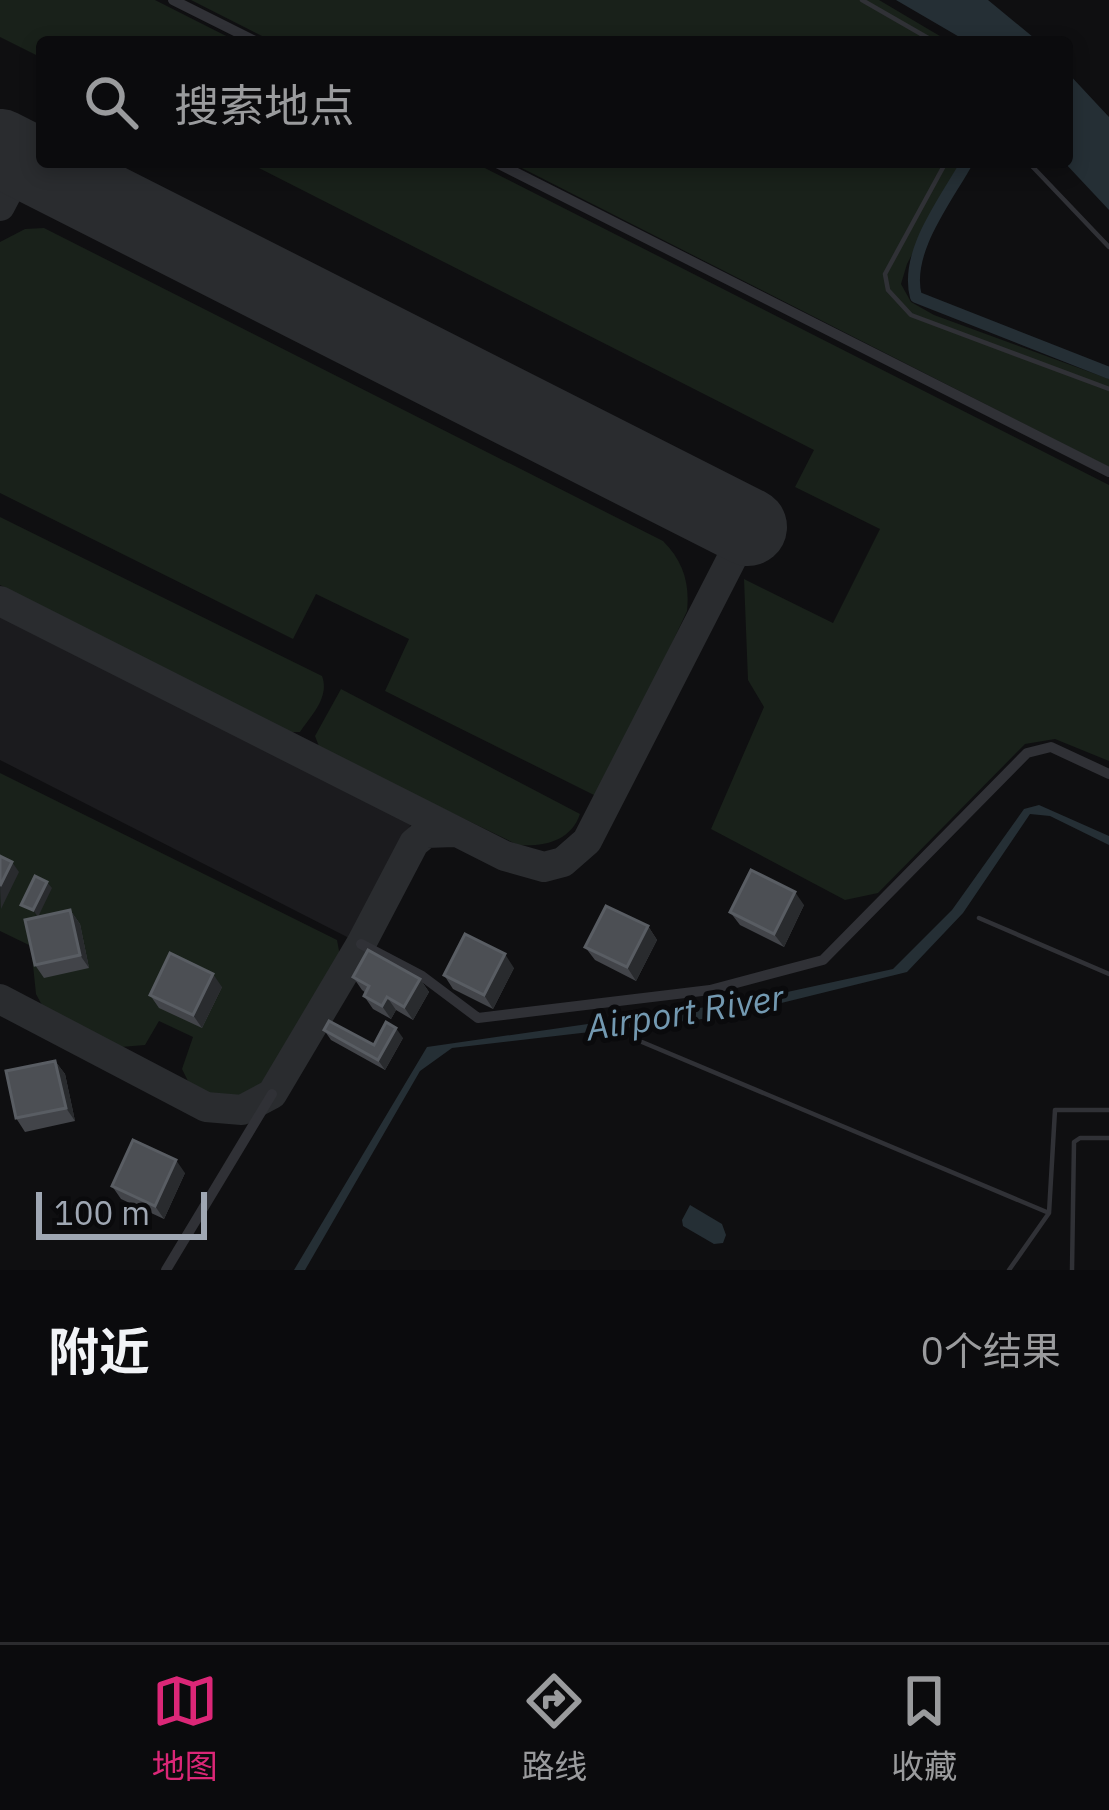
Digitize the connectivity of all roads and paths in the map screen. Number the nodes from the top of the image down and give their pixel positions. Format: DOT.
graph roads {
  1 [pos="173,0"];
  2 [pos="862,0"];
  3 [pos="245,36"];
  4 [pos="925,36"];
  5 [pos="507,168"];
  6 [pos="943,168"];
  7 [pos="1034,168"];
  8 [pos="1109,247"];
  9 [pos="1109,389"];
  10 [pos="1109,472"];
  11 [pos="1109,774"];
  12 [pos="979,918"];
  13 [pos="361,944"];
  14 [pos="1109,974"];
  15 [pos="643,1042"];
  16 [pos="272,1094"];
  17 [pos="1109,1109"];
  18 [pos="1109,1138"];
  19 [pos="1049,1213"];
  20 [pos="166,1270"];
  21 [pos="1009,1270"];
  22 [pos="1072,1270"];
  1 -- 3 [label="street"];
  2 -- 4 [label="lane"];
  5 -- 10 [label="street"];
  6 -- 9 [label="lane"];
  7 -- 8 [label="lane"];
  11 -- 13 [label="street"];
  12 -- 14 [label="lane"];
  15 -- 19 [label="lane"];
  16 -- 20 [label="street"];
  17 -- 19 [label="lane"];
  18 -- 22 [label="lane"];
  19 -- 21 [label="lane"];
}
